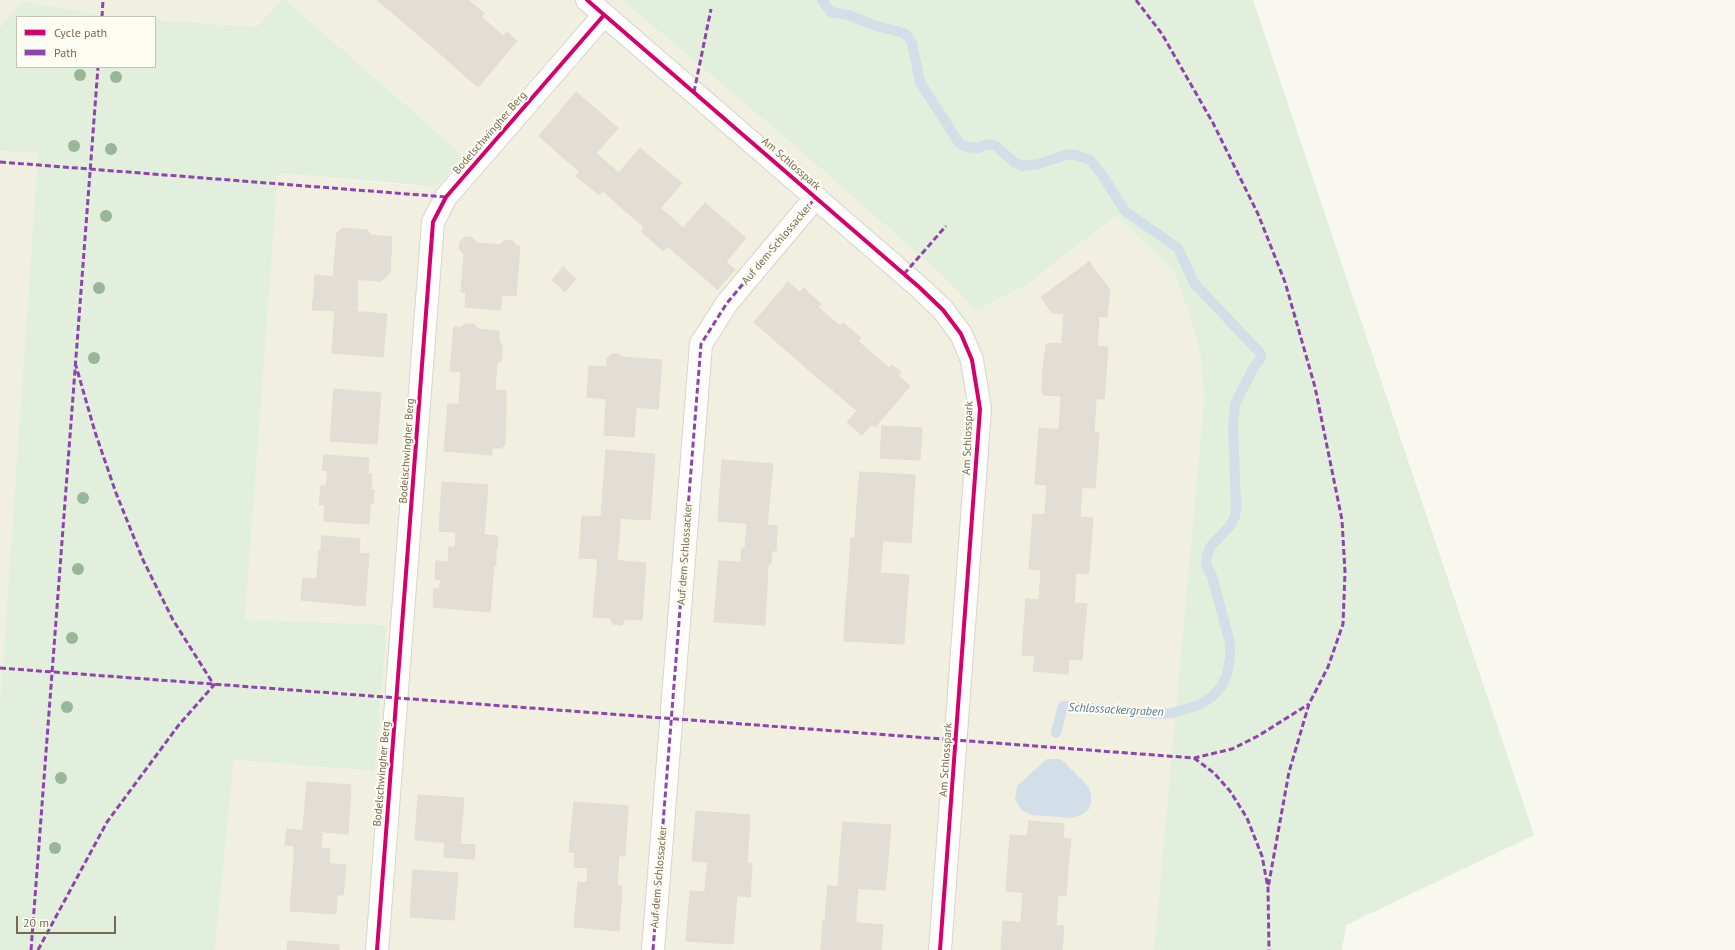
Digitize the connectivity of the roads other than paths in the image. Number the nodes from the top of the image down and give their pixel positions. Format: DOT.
graph roads {
  1 [pos="587,0"];
  2 [pos="604,15"];
  3 [pos="816,197"];
  4 [pos="377,950"];
  5 [pos="653,950"];
  6 [pos="940,950"];
  1 -- 2 [label="street, Am Schlosspark"];
  2 -- 3 [label="street, Am Schlosspark"];
  2 -- 4 [label="street, Bodelschwingher Berg"];
  3 -- 5 [label="street, Auf dem Schlossacker"];
  3 -- 6 [label="street, Am Schlosspark"];
}
